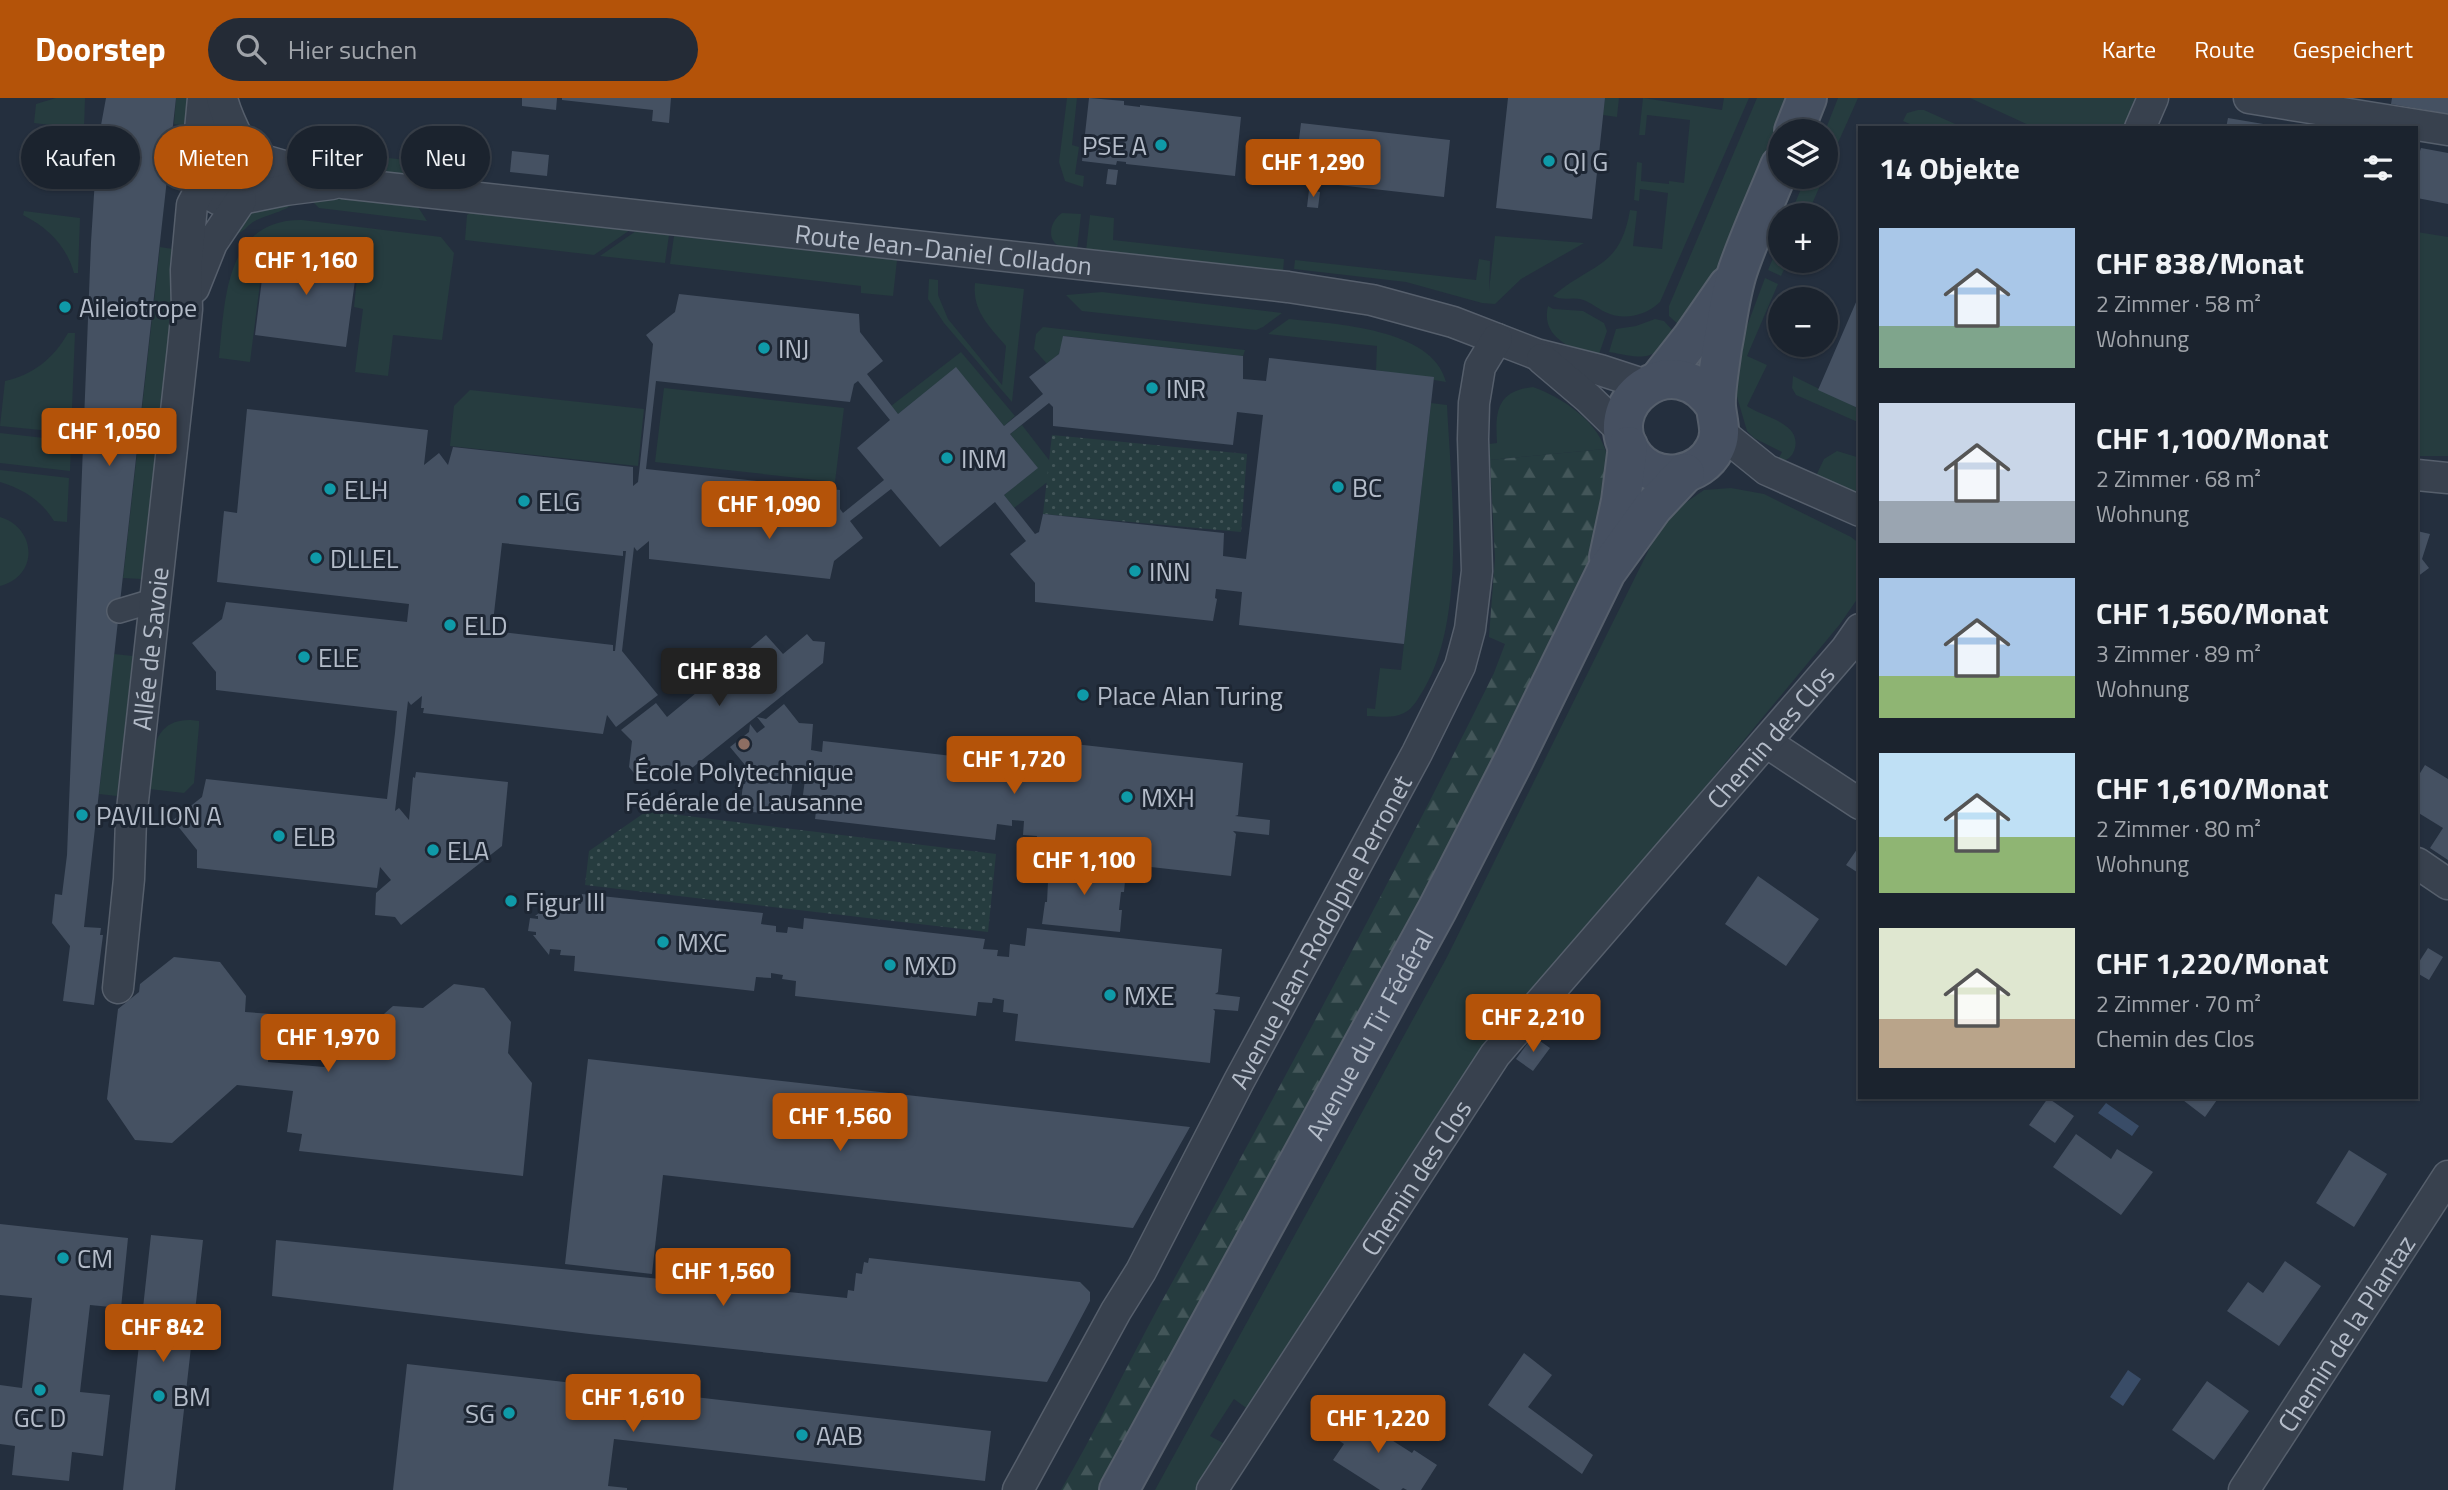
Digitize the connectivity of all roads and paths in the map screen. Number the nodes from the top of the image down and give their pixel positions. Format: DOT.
graph roads {
  1 [pos="203,98"];
  2 [pos="222,98"];
  3 [pos="1807,98"];
  4 [pos="2153,98"];
  5 [pos="2249,98"];
  6 [pos="1799,119"];
  7 [pos="200,126"];
  8 [pos="232,126"];
  9 [pos="2141,126"];
  10 [pos="2448,130"];
  11 [pos="387,188"];
  12 [pos="199,189"];
  13 [pos="210,189"];
  14 [pos="251,189"];
  15 [pos="293,189"];
  16 [pos="1771,189"];
  17 [pos="243,199"];
  18 [pos="1737,272"];
  19 [pos="187,309"];
  20 [pos="1497,339"];
  21 [pos="1536,354"];
  22 [pos="1652,383"];
  23 [pos="1718,419"];
  24 [pos="1626,440"];
  25 [pos="1692,470"];
  26 [pos="1767,470"];
  27 [pos="2418,475"];
  28 [pos="2448,478"];
  29 [pos="1858,510"];
  30 [pos="1606,572"];
  31 [pos="156,600"];
  32 [pos="119,611"];
  33 [pos="1858,632"];
  34 [pos="1766,742"];
  35 [pos="1858,803"];
  36 [pos="2418,864"];
  37 [pos="2448,884"];
  38 [pos="118,988"];
  39 [pos="2448,1176"];
  40 [pos="1018,1490"];
  41 [pos="1119,1490"];
  42 [pos="1212,1490"];
  43 [pos="2244,1490"];
  1 -- 7 [label="street, Allée de Savoie"];
  2 -- 8 [label="street"];
  3 -- 6 [label="main road"];
  4 -- 9 [label="street"];
  5 -- 10 [label="street"];
  11 -- 20 [label="street, Route Jean-Daniel Colladon"];
  12 -- 19 [label="street, Allée de Savoie"];
  13 -- 17 [label="street"];
  14 -- 17 [label="street"];
  15 -- 17 [label="street, Route Jean-Daniel Colladon"];
  16 -- 18 [label="main road"];
  17 -- 19 [label="street, Allée de Savoie"];
  18 -- 22 [label="main road"];
  18 -- 23 [label="main road"];
  19 -- 31 [label="street, Allée de Savoie"];
  20 -- 21 [label="street, Route Jean-Daniel Colladon"];
  20 -- 40 [label="street, Avenue Jean-Rodolphe Perronet"];
  21 -- 22 [label="street, Route Jean-Daniel Colladon"];
  21 -- 24 [label="street, Route Jean-Daniel Colladon"];
  22 -- 23 [label="main road"];
  22 -- 24 [label="main road"];
  23 -- 25 [label="main road"];
  23 -- 26 [label="street"];
  24 -- 25 [label="main road"];
  24 -- 30 [label="main road, Avenue du Tir Fédéral"];
  25 -- 26 [label="street"];
  25 -- 30 [label="main road, Avenue du Tir Fédéral"];
  26 -- 29 [label="street"];
  27 -- 28 [label="street"];
  30 -- 41 [label="main road, Avenue du Tir Fédéral"];
  31 -- 32 [label="street"];
  31 -- 38 [label="street, Allée de Savoie"];
  33 -- 34 [label="street, Chemin des Clos"];
  34 -- 35 [label="street"];
  34 -- 42 [label="street, Chemin des Clos"];
  36 -- 37 [label="street"];
  39 -- 43 [label="street, Chemin de la Plantaz"];
}
